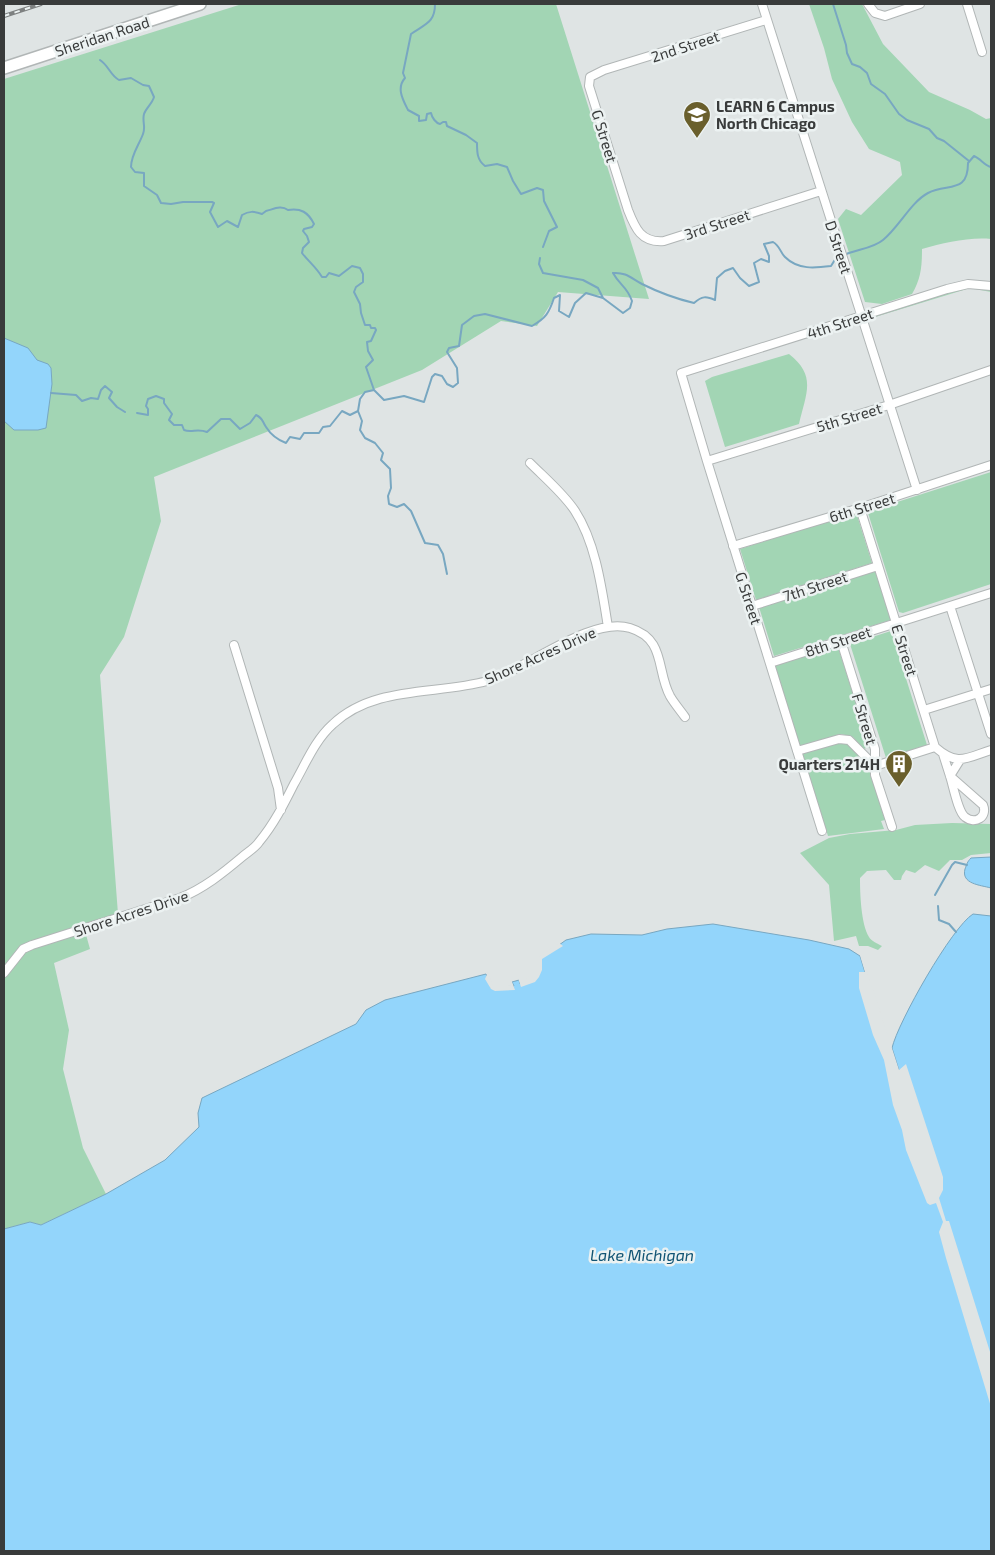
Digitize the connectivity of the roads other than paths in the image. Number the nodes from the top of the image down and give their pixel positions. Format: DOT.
graph roads {
  1 [pos="200,4"];
  2 [pos="762,4"];
  3 [pos="868,4"];
  4 [pos="920,4"];
  5 [pos="967,4"];
  6 [pos="766,20"];
  7 [pos="982,52"];
  8 [pos="4,68"];
  9 [pos="604,70"];
  10 [pos="821,190"];
  11 [pos="628,210"];
  12 [pos="991,286"];
  13 [pos="861,316"];
  14 [pos="690,370"];
  15 [pos="991,370"];
  16 [pos="889,405"];
  17 [pos="707,462"];
  18 [pos="530,463"];
  19 [pos="991,465"];
  20 [pos="917,490"];
  21 [pos="860,508"];
  22 [pos="733,546"];
  23 [pos="878,566"];
  24 [pos="991,593"];
  25 [pos="752,606"];
  26 [pos="950,606"];
  27 [pos="896,623"];
  28 [pos="608,627"];
  29 [pos="841,641"];
  30 [pos="234,645"];
  31 [pos="770,663"];
  32 [pos="991,689"];
  33 [pos="978,692"];
  34 [pos="924,710"];
  35 [pos="685,717"];
  36 [pos="991,734"];
  37 [pos="935,747"];
  38 [pos="991,750"];
  39 [pos="797,751"];
  40 [pos="943,754"];
  41 [pos="960,760"];
  42 [pos="875,766"];
  43 [pos="950,776"];
  44 [pos="281,810"];
  45 [pos="892,827"];
  46 [pos="822,832"];
  47 [pos="4,973"];
  1 -- 8 [label="main road, Sheridan Road"];
  2 -- 6 [label="street, D Street"];
  3 -- 4 [label="street"];
  5 -- 7 [label="street"];
  6 -- 9 [label="street, 2nd Street"];
  6 -- 10 [label="street, D Street"];
  9 -- 11 [label="street, G Street"];
  10 -- 11 [label="street, 3rd Street"];
  10 -- 13 [label="street, D Street"];
  12 -- 13 [label="street, 4th Street"];
  13 -- 14 [label="street, 4th Street"];
  13 -- 16 [label="street, D Street"];
  14 -- 17 [label="street, G Street"];
  15 -- 16 [label="street, 5th Street"];
  16 -- 17 [label="street, 5th Street"];
  16 -- 20 [label="street, D Street"];
  17 -- 22 [label="street, G Street"];
  18 -- 28 [label="street"];
  19 -- 20 [label="street, 6th Street"];
  20 -- 21 [label="street, 6th Street"];
  21 -- 22 [label="street, 6th Street"];
  21 -- 23 [label="street, E Street"];
  22 -- 25 [label="street, G Street"];
  23 -- 25 [label="street, 7th Street"];
  23 -- 27 [label="street, E Street"];
  24 -- 26 [label="street, 8th Street"];
  25 -- 31 [label="street, G Street"];
  26 -- 27 [label="street, 8th Street"];
  26 -- 33 [label="street"];
  27 -- 29 [label="street, 8th Street"];
  27 -- 34 [label="street, E Street"];
  28 -- 35 [label="street, Shore Acres Drive"];
  28 -- 44 [label="street, Shore Acres Drive"];
  29 -- 31 [label="street, 8th Street"];
  29 -- 42 [label="street, F Street"];
  30 -- 44 [label="street"];
  31 -- 39 [label="street, G Street"];
  32 -- 33 [label="street"];
  33 -- 34 [label="street"];
  33 -- 36 [label="street"];
  34 -- 37 [label="street, E Street"];
  37 -- 40 [label="street"];
  37 -- 42 [label="street"];
  38 -- 41 [label="street"];
  39 -- 42 [label="street"];
  39 -- 46 [label="street, G Street"];
  40 -- 41 [label="street"];
  40 -- 43 [label="street"];
  41 -- 43 [label="street"];
  42 -- 45 [label="street, F Street"];
  43 -- 43 [label="street"];
  44 -- 47 [label="street, Shore Acres Drive"];
}
